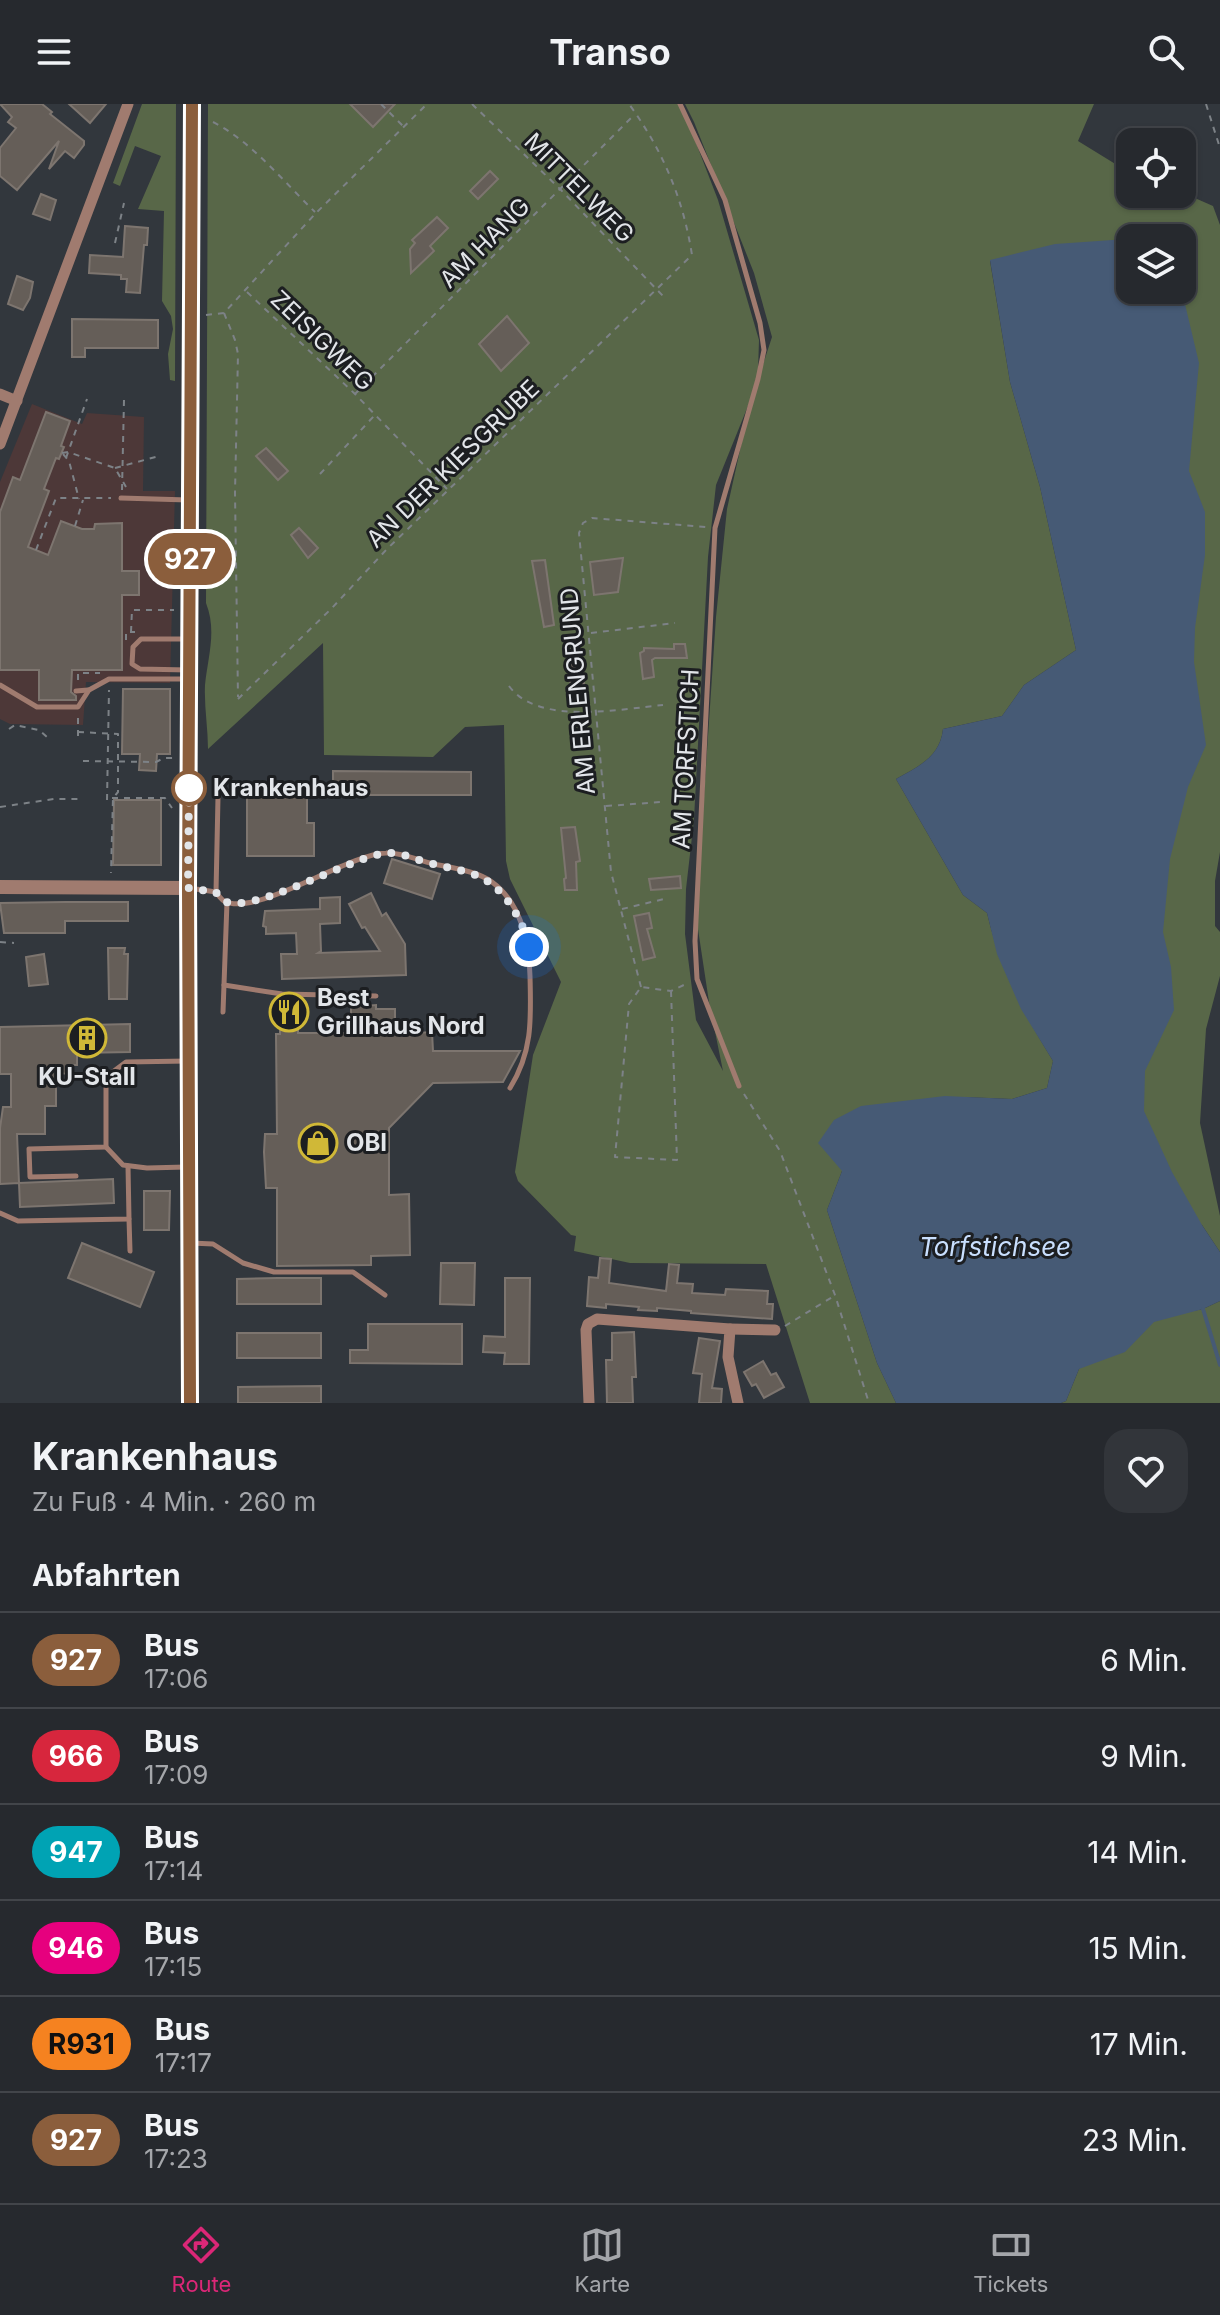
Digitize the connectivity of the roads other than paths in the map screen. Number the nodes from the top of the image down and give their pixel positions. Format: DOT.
graph roads {
  1 [pos="128,104"];
  2 [pos="192,104"];
  3 [pos="680,104"];
  4 [pos="0,394"];
  5 [pos="17,401"];
  6 [pos="0,444"];
  7 [pos="121,498"];
  8 [pos="190,500"];
  9 [pos="183,639"];
  10 [pos="190,674"];
  11 [pos="0,685"];
  12 [pos="89,690"];
  13 [pos="77,691"];
  14 [pos="218,797"];
  15 [pos="0,887"];
  16 [pos="188,888"];
  17 [pos="216,892"];
  18 [pos="227,902"];
  19 [pos="224,985"];
  20 [pos="376,996"];
  21 [pos="223,1012"];
  22 [pos="189,1061"];
  23 [pos="739,1086"];
  24 [pos="510,1088"];
  25 [pos="106,1147"];
  26 [pos="128,1166"];
  27 [pos="189,1167"];
  28 [pos="76,1176"];
  29 [pos="0,1213"];
  30 [pos="129,1219"];
  31 [pos="190,1243"];
  32 [pos="130,1251"];
  33 [pos="385,1295"];
  34 [pos="730,1329"];
  35 [pos="775,1330"];
  36 [pos="190,1403"];
  37 [pos="589,1403"];
  38 [pos="738,1403"];
  1 -- 5 [label="street"];
  2 -- 8 [label="main road"];
  3 -- 23 [label="lane, AM TORFSTICH"];
  4 -- 5 [label="street"];
  5 -- 6 [label="street"];
  7 -- 8 [label="lane"];
  8 -- 9 [label="main road"];
  9 -- 10 [label="main road"];
  9 -- 10 [label="lane"];
  10 -- 12 [label="lane"];
  10 -- 16 [label="main road"];
  11 -- 12 [label="lane"];
  12 -- 13 [label="lane"];
  14 -- 17 [label="lane"];
  15 -- 16 [label="street"];
  16 -- 17 [label="lane"];
  16 -- 22 [label="main road"];
  17 -- 18 [label="lane"];
  18 -- 19 [label="lane"];
  18 -- 24 [label="lane"];
  19 -- 20 [label="lane"];
  19 -- 21 [label="lane"];
  22 -- 25 [label="lane"];
  22 -- 27 [label="main road"];
  25 -- 26 [label="lane"];
  25 -- 28 [label="lane"];
  26 -- 27 [label="lane"];
  26 -- 30 [label="lane"];
  27 -- 31 [label="main road"];
  29 -- 30 [label="lane"];
  30 -- 32 [label="lane"];
  31 -- 33 [label="lane"];
  31 -- 36 [label="main road"];
  34 -- 35 [label="street"];
  34 -- 37 [label="street"];
  34 -- 38 [label="street"];
}
